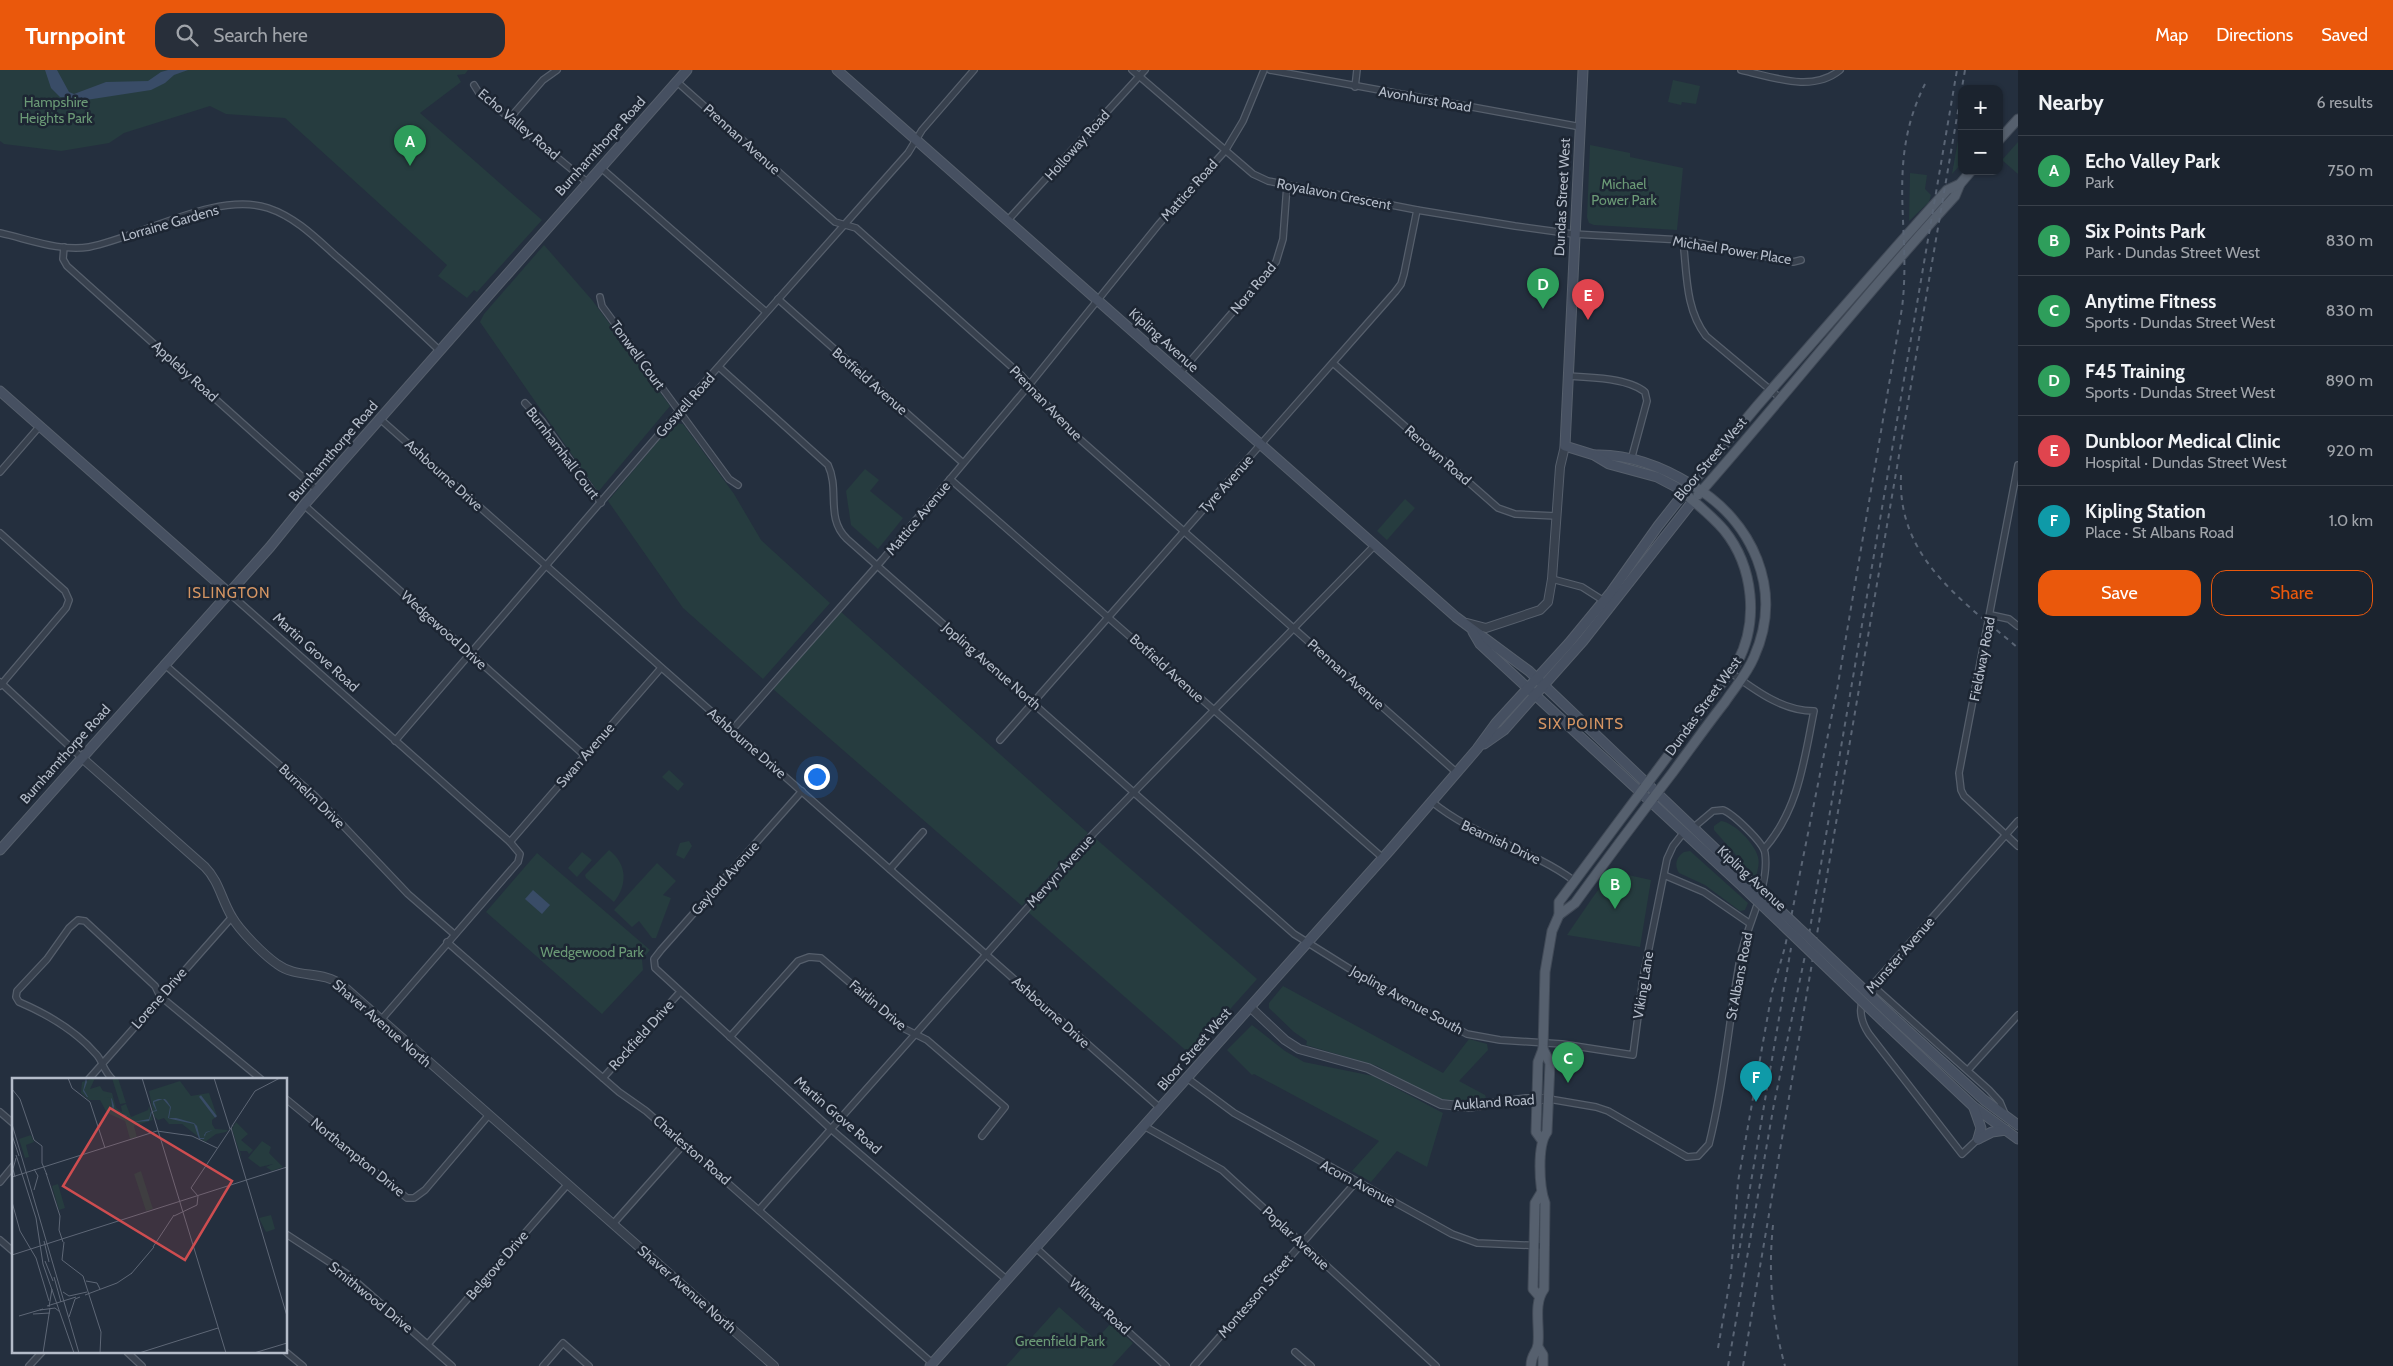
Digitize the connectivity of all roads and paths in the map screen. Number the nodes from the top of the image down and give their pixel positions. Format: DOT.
graph roads {
  1 [pos="557,70"];
  2 [pos="687,70"];
  3 [pos="837,70"];
  4 [pos="974,70"];
  5 [pos="1132,70"];
  6 [pos="1145,70"];
  7 [pos="1264,70"];
  8 [pos="1270,70"];
  9 [pos="1357,70"];
  10 [pos="1583,70"];
  11 [pos="1742,70"];
  12 [pos="1840,70"];
  13 [pos="1140,76"];
  14 [pos="676,81"];
  15 [pos="474,86"];
  16 [pos="1355,87"];
  17 [pos="510,118"];
  18 [pos="2018,119"];
  19 [pos="1581,127"];
  20 [pos="2003,136"];
  21 [pos="916,140"];
  22 [pos="1225,150"];
  23 [pos="600,166"];
  24 [pos="1968,175"];
  25 [pos="587,182"];
  26 [pos="1960,184"];
  27 [pos="1287,185"];
  28 [pos="1417,210"];
  29 [pos="1008,220"];
  30 [pos="844,224"];
  31 [pos="0,233"];
  32 [pos="1573,234"];
  33 [pos="1683,240"];
  34 [pos="64,247"];
  35 [pos="1801,260"];
  36 [pos="600,297"];
  37 [pos="778,299"];
  38 [pos="1098,301"];
  39 [pos="766,312"];
  40 [pos="439,350"];
  41 [pos="1333,363"];
  42 [pos="719,367"];
  43 [pos="1180,373"];
  44 [pos="1568,376"];
  45 [pos="1030,384"];
  46 [pos="1771,390"];
  47 [pos="0,391"];
  48 [pos="1780,398"];
  49 [pos="525,403"];
  50 [pos="679,411"];
  51 [pos="379,418"];
  52 [pos="40,427"];
  53 [pos="1261,444"];
  54 [pos="1564,446"];
  55 [pos="1594,455"];
  56 [pos="1631,460"];
  57 [pos="963,463"];
  58 [pos="2018,465"];
  59 [pos="0,472"];
  60 [pos="950,479"];
  61 [pos="738,485"];
  62 [pos="1692,485"];
  63 [pos="317,490"];
  64 [pos="1702,491"];
  65 [pos="1684,493"];
  66 [pos="1693,501"];
  67 [pos="601,503"];
  68 [pos="304,505"];
  69 [pos="1556,516"];
  70 [pos="1184,531"];
  71 [pos="0,533"];
  72 [pos="1375,546"];
  73 [pos="877,566"];
  74 [pos="546,567"];
  75 [pos="1552,580"];
  76 [pos="229,593"];
  77 [pos="1604,600"];
  78 [pos="1990,615"];
  79 [pos="1109,616"];
  80 [pos="1456,617"];
  81 [pos="2018,626"];
  82 [pos="1295,629"];
  83 [pos="1472,631"];
  84 [pos="470,653"];
  85 [pos="164,664"];
  86 [pos="661,668"];
  87 [pos="1730,672"];
  88 [pos="1741,680"];
  89 [pos="1541,681"];
  90 [pos="1,684"];
  91 [pos="1528,688"];
  92 [pos="1535,695"];
  93 [pos="1033,701"];
  94 [pos="1215,711"];
  95 [pos="732,730"];
  96 [pos="1000,740"];
  97 [pos="395,741"];
  98 [pos="1477,749"];
  99 [pos="584,755"];
  100 [pos="81,757"];
  101 [pos="1456,772"];
  102 [pos="1647,782"];
  103 [pos="802,791"];
  104 [pos="1640,791"];
  105 [pos="1134,792"];
  106 [pos="1658,792"];
  107 [pos="1431,801"];
  108 [pos="1651,801"];
  109 [pos="2018,821"];
  110 [pos="1694,827"];
  111 [pos="922,832"];
  112 [pos="1684,832"];
  113 [pos="2006,835"];
  114 [pos="510,842"];
  115 [pos="2018,846"];
  116 [pos="1764,849"];
  117 [pos="0,850"];
  118 [pos="1383,858"];
  119 [pos="890,869"];
  120 [pos="1664,875"];
  121 [pos="1573,880"];
  122 [pos="1745,884"];
  123 [pos="1559,915"];
  124 [pos="232,917"];
  125 [pos="1749,923"];
  126 [pos="454,934"];
  127 [pos="447,942"];
  128 [pos="1307,942"];
  129 [pos="985,954"];
  130 [pos="655,968"];
  131 [pos="1872,986"];
  132 [pos="680,992"];
  133 [pos="160,996"];
  134 [pos="1250,1007"];
  135 [pos="2018,1015"];
  136 [pos="381,1020"];
  137 [pos="916,1034"];
  138 [pos="730,1037"];
  139 [pos="1544,1046"];
  140 [pos="101,1066"];
  141 [pos="1968,1070"];
  142 [pos="90,1078"];
  143 [pos="111,1078"];
  144 [pos="260,1078"];
  145 [pos="603,1078"];
  146 [pos="1187,1078"];
  147 [pos="1536,1099"];
  148 [pos="1549,1099"];
  149 [pos="288,1101"];
  150 [pos="1974,1107"];
  151 [pos="1160,1108"];
  152 [pos="0,1112"];
  153 [pos="2005,1114"];
  154 [pos="488,1116"];
  155 [pos="12,1122"];
  156 [pos="2018,1124"];
  157 [pos="1144,1126"];
  158 [pos="832,1130"];
  159 [pos="2006,1130"];
  160 [pos="982,1136"];
  161 [pos="1541,1139"];
  162 [pos="2018,1139"];
  163 [pos="1978,1140"];
  164 [pos="684,1144"];
  165 [pos="1664,1145"];
  166 [pos="12,1167"];
  167 [pos="0,1182"];
  168 [pos="1356,1182"];
  169 [pos="567,1185"];
  170 [pos="1541,1192"];
  171 [pos="759,1210"];
  172 [pos="613,1224"];
  173 [pos="288,1235"];
  174 [pos="0,1240"];
  175 [pos="1301,1244"];
  176 [pos="1534,1246"];
  177 [pos="1544,1246"];
  178 [pos="1035,1247"];
  179 [pos="12,1250"];
  180 [pos="1006,1279"];
  181 [pos="1539,1296"];
  182 [pos="428,1344"];
  183 [pos="1538,1347"];
  184 [pos="1295,1352"];
  185 [pos="40,1354"];
  186 [pos="129,1354"];
  187 [pos="288,1354"];
  188 [pos="931,1365"];
  189 [pos="29,1366"];
  190 [pos="142,1366"];
  191 [pos="303,1366"];
  192 [pos="452,1366"];
  193 [pos="542,1366"];
  194 [pos="589,1366"];
  195 [pos="774,1366"];
  196 [pos="1166,1366"];
  197 [pos="1194,1366"];
  198 [pos="1310,1366"];
  199 [pos="1436,1366"];
  200 [pos="1531,1366"];
  201 [pos="1543,1366"];
  1 -- 17 [label="street"];
  2 -- 14 [label="main road, Burnhamthorpe Road"];
  3 -- 21 [label="main road, Kipling Avenue"];
  4 -- 21 [label="street, Goswell Road"];
  5 -- 13 [label="street, Royalavon Crescent"];
  6 -- 13 [label="street, Holloway Road"];
  7 -- 22 [label="street, Mattice Road"];
  8 -- 16 [label="street, Avonhurst Road"];
  9 -- 16 [label="street"];
  10 -- 19 [label="main road, Dundas Street West"];
  11 -- 12 [label="street"];
  13 -- 22 [label="street, Royalavon Crescent"];
  13 -- 29 [label="street, Holloway Road"];
  14 -- 23 [label="main road, Burnhamthorpe Road"];
  14 -- 30 [label="street, Prennan Avenue"];
  15 -- 17 [label="street, Echo Valley Road"];
  16 -- 19 [label="street, Avonhurst Road"];
  17 -- 25 [label="street, Echo Valley Road"];
  18 -- 20 [label="main road"];
  19 -- 32 [label="main road, Dundas Street West"];
  21 -- 29 [label="main road, Kipling Avenue"];
  21 -- 30 [label="street, Goswell Road"];
  22 -- 27 [label="street, Royalavon Crescent"];
  22 -- 38 [label="street, Mattice Road"];
  23 -- 25 [label="main road, Burnhamthorpe Road"];
  23 -- 39 [label="street"];
  24 -- 26 [label="main road, Bloor Street West"];
  25 -- 40 [label="main road, Burnhamthorpe Road"];
  26 -- 46 [label="main road, Bloor Street West"];
  26 -- 48 [label="main road, Bloor Street West"];
  27 -- 28 [label="street, Royalavon Crescent"];
  27 -- 43 [label="street, Nora Road"];
  28 -- 32 [label="street, Royalavon Crescent"];
  28 -- 41 [label="street, Tyre Avenue"];
  29 -- 38 [label="main road, Kipling Avenue"];
  30 -- 37 [label="street, Goswell Road"];
  30 -- 45 [label="street, Prennan Avenue"];
  31 -- 34 [label="street, Lorraine Gardens"];
  32 -- 33 [label="street, Michael Power Place"];
  32 -- 44 [label="main road, Dundas Street West"];
  33 -- 35 [label="street, Michael Power Place"];
  33 -- 46 [label="street"];
  34 -- 40 [label="street, Lorraine Gardens"];
  34 -- 63 [label="street, Appleby Road"];
  36 -- 50 [label="street, Tonwell Court"];
  37 -- 39 [label="street, Goswell Road"];
  37 -- 57 [label="street, Botfield Avenue"];
  38 -- 43 [label="main road, Kipling Avenue"];
  38 -- 45 [label="street, Mattice Avenue"];
  39 -- 42 [label="street, Goswell Road"];
  40 -- 51 [label="main road, Burnhamthorpe Road"];
  41 -- 53 [label="street, Tyre Avenue"];
  41 -- 69 [label="street, Renown Road"];
  42 -- 50 [label="street, Goswell Road"];
  42 -- 73 [label="street, Jopling Avenue North"];
  43 -- 53 [label="main road, Kipling Avenue"];
  44 -- 54 [label="main road, Dundas Street West"];
  44 -- 56 [label="street"];
  45 -- 57 [label="street, Mattice Avenue"];
  45 -- 70 [label="street, Prennan Avenue"];
  46 -- 48 [label="street"];
  46 -- 62 [label="main road, Bloor Street West"];
  47 -- 52 [label="main road, Martin Grove Road"];
  48 -- 64 [label="main road, Bloor Street West"];
  49 -- 67 [label="street, Burnhamhall Court"];
  50 -- 61 [label="street, Tonwell Court"];
  50 -- 67 [label="street, Goswell Road"];
  51 -- 63 [label="main road, Burnhamthorpe Road"];
  51 -- 74 [label="street, Ashbourne Drive"];
  52 -- 59 [label="street"];
  52 -- 76 [label="main road, Martin Grove Road"];
  53 -- 70 [label="street, Tyre Avenue"];
  53 -- 72 [label="main road, Kipling Avenue"];
  54 -- 55 [label="main road, Dundas Street West"];
  54 -- 69 [label="street, Dundas Street West"];
  55 -- 56 [label="main road, Dundas Street West"];
  55 -- 65 [label="main road, Dundas Street West"];
  56 -- 62 [label="main road, Dundas Street West"];
  57 -- 60 [label="street, Mattice Avenue"];
  58 -- 78 [label="street, Fieldway Road"];
  60 -- 73 [label="street, Mattice Avenue"];
  60 -- 79 [label="street, Botfield Avenue"];
  62 -- 64 [label="main road, Dundas Street West"];
  62 -- 65 [label="main road, Bloor Street West"];
  63 -- 68 [label="main road, Burnhamthorpe Road"];
  64 -- 66 [label="main road, Bloor Street West"];
  64 -- 88 [label="main road, Dundas Street West"];
  65 -- 66 [label="main road, Dundas Street West"];
  65 -- 77 [label="main road, Bloor Street West"];
  66 -- 87 [label="main road, Dundas Street West"];
  66 -- 89 [label="main road, Bloor Street West"];
  67 -- 74 [label="street, Goswell Road"];
  68 -- 76 [label="main road, Burnhamthorpe Road"];
  68 -- 84 [label="street, Wedgewood Drive"];
  69 -- 75 [label="street, Dundas Street West"];
  70 -- 79 [label="street, Tyre Avenue"];
  70 -- 82 [label="street, Prennan Avenue"];
  71 -- 90 [label="street"];
  72 -- 80 [label="main road, Kipling Avenue"];
  72 -- 82 [label="street, Mervyn Avenue"];
  73 -- 93 [label="street, Jopling Avenue North"];
  73 -- 95 [label="street, Mattice Avenue"];
  74 -- 84 [label="street, Goswell Road"];
  74 -- 86 [label="street, Ashbourne Drive"];
  75 -- 77 [label="street"];
  75 -- 80 [label="street, Dundas Street West"];
  76 -- 85 [label="main road, Burnhamthorpe Road"];
  76 -- 97 [label="street, Martin Grove Road"];
  77 -- 89 [label="main road, Bloor Street West"];
  78 -- 81 [label="street"];
  78 -- 113 [label="street, Fieldway Road"];
  79 -- 93 [label="street, Tyre Avenue"];
  79 -- 94 [label="street, Botfield Avenue"];
  80 -- 83 [label="main road, Kipling Avenue"];
  82 -- 94 [label="street, Mervyn Avenue"];
  82 -- 101 [label="street, Prennan Avenue"];
  83 -- 89 [label="main road, Kipling Avenue"];
  83 -- 91 [label="main road, Kipling Avenue"];
  84 -- 97 [label="street, Goswell Road"];
  84 -- 99 [label="street, Wedgewood Drive"];
  85 -- 100 [label="main road, Burnhamthorpe Road"];
  85 -- 126 [label="street, Burnelm Drive"];
  86 -- 95 [label="street, Ashbourne Drive"];
  86 -- 99 [label="street, Swan Avenue"];
  87 -- 88 [label="street"];
  87 -- 102 [label="main road, Dundas Street West"];
  88 -- 106 [label="main road, Dundas Street West"];
  88 -- 116 [label="street"];
  89 -- 91 [label="main road, Bloor Street West"];
  89 -- 92 [label="main road, Bloor Street West"];
  89 -- 102 [label="main road, Kipling Avenue"];
  90 -- 100 [label="street, Shaver Avenue North"];
  91 -- 92 [label="main road, Kipling Avenue"];
  91 -- 98 [label="main road, Bloor Street West"];
  92 -- 98 [label="main road, Bloor Street West"];
  92 -- 104 [label="main road, Kipling Avenue"];
  93 -- 96 [label="street, Tyre Avenue"];
  93 -- 105 [label="street, Jopling Avenue North"];
  94 -- 105 [label="street, Mervyn Avenue"];
  94 -- 118 [label="street, Botfield Avenue"];
  95 -- 103 [label="street, Ashbourne Drive"];
  97 -- 114 [label="street, Martin Grove Road"];
  98 -- 101 [label="main road, Bloor Street West"];
  99 -- 114 [label="street, Swan Avenue"];
  100 -- 117 [label="main road, Burnhamthorpe Road"];
  100 -- 124 [label="street, Shaver Avenue North"];
  101 -- 107 [label="main road, Bloor Street West"];
  102 -- 104 [label="main road, Dundas Street West"];
  102 -- 106 [label="main road, Kipling Avenue"];
  103 -- 119 [label="street, Ashbourne Drive"];
  103 -- 130 [label="street, Gaylord Avenue"];
  104 -- 108 [label="main road, Kipling Avenue"];
  104 -- 121 [label="main road, Dundas Street West"];
  105 -- 128 [label="street, Jopling Avenue North"];
  105 -- 129 [label="street, Mervyn Avenue"];
  106 -- 108 [label="main road, Dundas Street West"];
  106 -- 110 [label="main road, Kipling Avenue"];
  107 -- 118 [label="main road, Bloor Street West"];
  107 -- 121 [label="street, Beamish Drive"];
  108 -- 112 [label="main road, Kipling Avenue"];
  108 -- 123 [label="main road, Dundas Street West"];
  109 -- 113 [label="street, Munster Avenue"];
  110 -- 116 [label="street"];
  110 -- 122 [label="main road, Kipling Avenue"];
  111 -- 119 [label="street"];
  112 -- 120 [label="street, Viking Lane"];
  112 -- 122 [label="main road, Kipling Avenue"];
  113 -- 115 [label="street, Fieldway Road"];
  113 -- 131 [label="street, Munster Avenue"];
  114 -- 126 [label="street, Martin Grove Road"];
  116 -- 125 [label="street, St Albans Road"];
  118 -- 128 [label="main road, Bloor Street West"];
  119 -- 129 [label="street, Ashbourne Drive"];
  120 -- 125 [label="street"];
  120 -- 139 [label="street, Viking Lane"];
  121 -- 123 [label="main road, Dundas Street West"];
  122 -- 150 [label="main road, Kipling Avenue, bridge"];
  122 -- 153 [label="main road, Kipling Avenue, bridge"];
  123 -- 139 [label="main road, Dundas Street West"];
  124 -- 133 [label="street, Lorene Drive"];
  124 -- 136 [label="street, Shaver Avenue North"];
  125 -- 165 [label="street, St Albans Road"];
  126 -- 127 [label="street"];
  127 -- 136 [label="street"];
  127 -- 145 [label="street, Charleston Road"];
  128 -- 134 [label="main road, Bloor Street West"];
  128 -- 139 [label="street, Jopling Avenue South"];
  129 -- 137 [label="street, Mervyn Avenue"];
  129 -- 151 [label="street, Ashbourne Drive"];
  130 -- 132 [label="street, Martin Grove Road"];
  131 -- 141 [label="street, Kipling Avenue"];
  131 -- 163 [label="street, Munster Avenue"];
  132 -- 138 [label="street, Martin Grove Road"];
  132 -- 145 [label="street, Rockfield Drive"];
  133 -- 140 [label="street, Lorene Drive"];
  133 -- 140 [label="street"];
  133 -- 144 [label="street"];
  134 -- 146 [label="main road, Bloor Street West"];
  134 -- 147 [label="street, Aukland Road"];
  135 -- 141 [label="street"];
  136 -- 154 [label="street, Shaver Avenue North"];
  137 -- 138 [label="street, Fairlin Drive"];
  137 -- 158 [label="street, Mervyn Avenue"];
  137 -- 160 [label="street, Fairlin Drive"];
  138 -- 158 [label="street, Martin Grove Road"];
  139 -- 147 [label="main road, Dundas Street West"];
  139 -- 148 [label="main road, Dundas Street West"];
  140 -- 142 [label="street, Lorene Drive"];
  140 -- 143 [label="street"];
  141 -- 153 [label="street, Kipling Avenue"];
  145 -- 164 [label="street, Charleston Road"];
  146 -- 151 [label="main road, Bloor Street West"];
  146 -- 168 [label="street, Acorn Avenue"];
  147 -- 148 [label="street, Aukland Road"];
  147 -- 161 [label="main road, Dundas Street West"];
  148 -- 161 [label="main road, Dundas Street West"];
  148 -- 165 [label="street, Aukland Road"];
  149 -- 154 [label="street, Northampton Drive"];
  150 -- 159 [label="main road, Kipling Avenue"];
  150 -- 163 [label="main road"];
  151 -- 157 [label="main road, Bloor Street West"];
  152 -- 155 [label="street"];
  153 -- 156 [label="main road, Kipling Avenue"];
  154 -- 169 [label="street, Shaver Avenue North"];
  157 -- 175 [label="street, Poplar Avenue"];
  157 -- 178 [label="main road, Bloor Street West"];
  158 -- 171 [label="street, Mervyn Avenue"];
  158 -- 180 [label="street, Martin Grove Road"];
  159 -- 162 [label="main road, Kipling Avenue"];
  159 -- 163 [label="main road"];
  161 -- 170 [label="main road, Dundas Street West"];
  164 -- 171 [label="street, Charleston Road"];
  164 -- 172 [label="street"];
  166 -- 167 [label="street"];
  168 -- 175 [label="street, Montesson Street"];
  168 -- 176 [label="street, Acorn Avenue"];
  169 -- 172 [label="street, Shaver Avenue North"];
  169 -- 182 [label="street, Belgrove Drive"];
  170 -- 176 [label="main road, Dundas Street West"];
  170 -- 177 [label="main road, Dundas Street West"];
  171 -- 188 [label="street, Charleston Road"];
  172 -- 195 [label="street, Shaver Avenue North"];
  173 -- 182 [label="street, Smithwood Drive"];
  174 -- 179 [label="street"];
  175 -- 197 [label="street, Montesson Street"];
  175 -- 199 [label="street, Poplar Avenue"];
  176 -- 177 [label="street, Acorn Avenue"];
  176 -- 181 [label="main road, Dundas Street West"];
  177 -- 181 [label="main road, Dundas Street West"];
  178 -- 180 [label="main road, Bloor Street West"];
  178 -- 196 [label="street, Wilmar Road"];
  180 -- 188 [label="main road, Bloor Street West"];
  181 -- 183 [label="main road, Dundas Street West"];
  182 -- 192 [label="street, Smithwood Drive"];
  183 -- 200 [label="main road, Dundas Street West"];
  183 -- 201 [label="main road, Dundas Street West"];
  184 -- 198 [label="street"];
  185 -- 189 [label="street"];
  186 -- 190 [label="street"];
  187 -- 191 [label="street"];
  193 -- 194 [label="street"];
}
